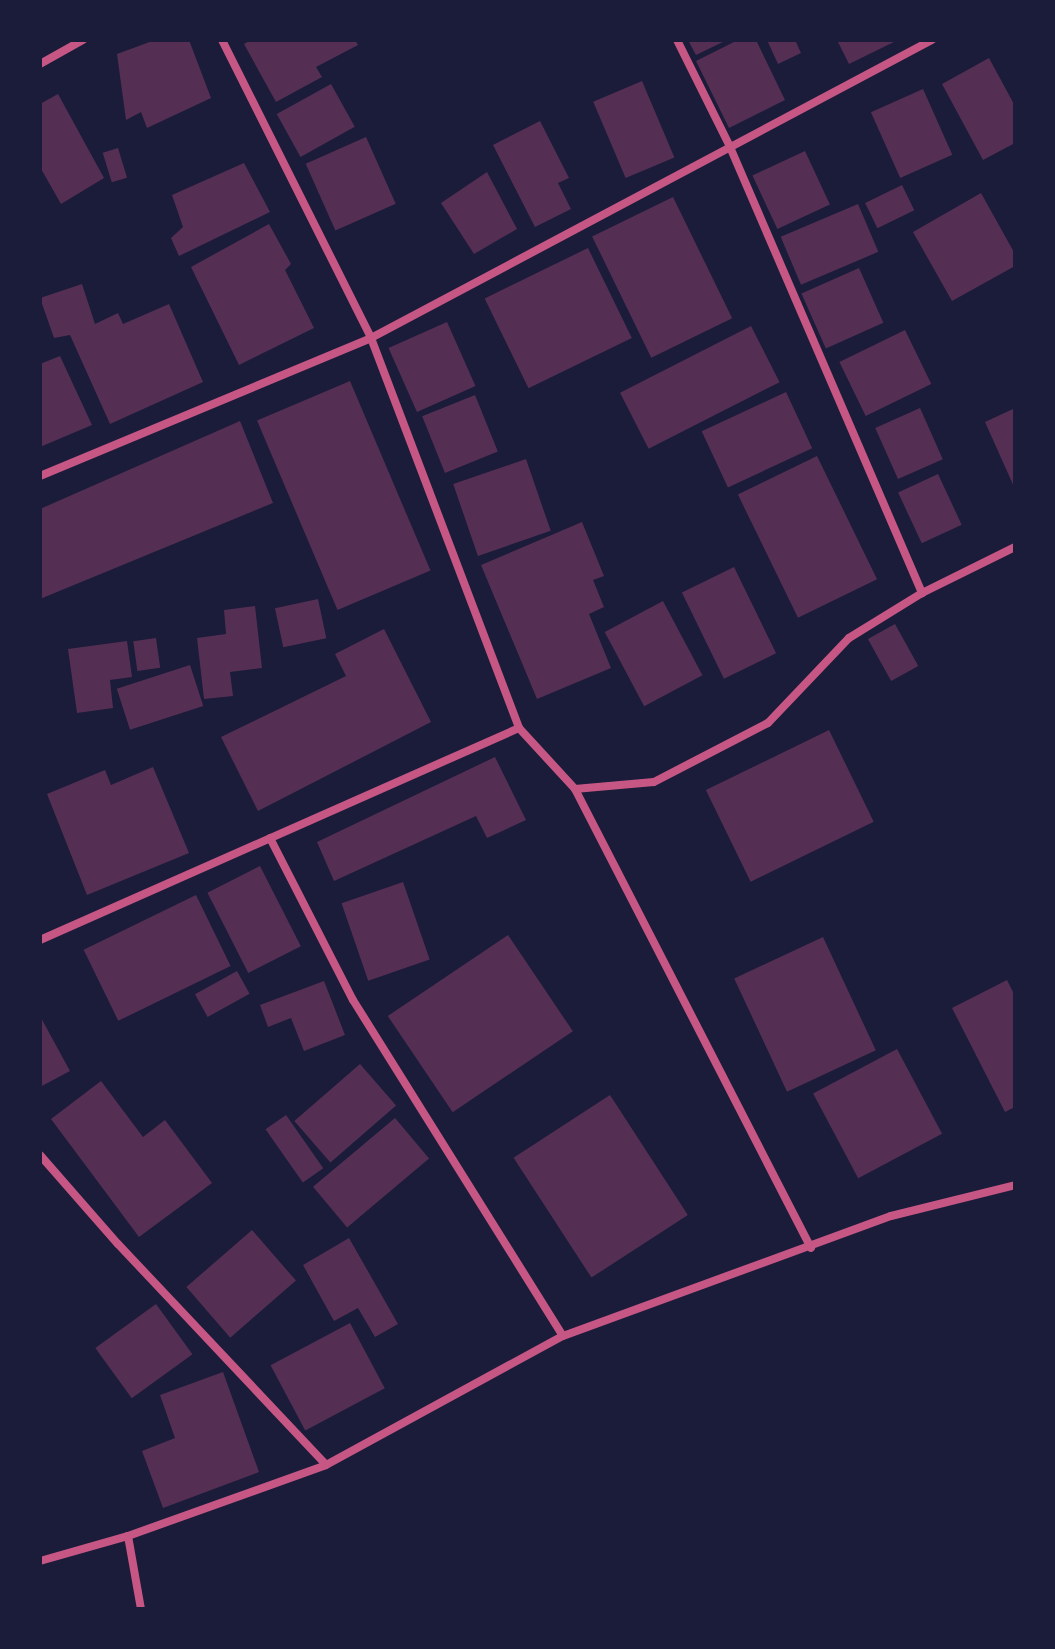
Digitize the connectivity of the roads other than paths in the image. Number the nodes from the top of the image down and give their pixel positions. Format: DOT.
graph roads {
  1 [pos="83,40"];
  2 [pos="222,40"];
  3 [pos="677,40"];
  4 [pos="932,40"];
  5 [pos="40,64"];
  6 [pos="730,147"];
  7 [pos="371,338"];
  8 [pos="40,476"];
  9 [pos="1015,547"];
  10 [pos="922,593"];
  11 [pos="519,728"];
  12 [pos="575,789"];
  13 [pos="270,838"];
  14 [pos="40,940"];
  15 [pos="40,1155"];
  16 [pos="1015,1185"];
  17 [pos="811,1248"];
  18 [pos="563,1336"];
  19 [pos="326,1465"];
  20 [pos="128,1536"];
  21 [pos="40,1561"];
  22 [pos="141,1609"];
  1 -- 5 [label="street"];
  2 -- 7 [label="street"];
  3 -- 6 [label="street"];
  4 -- 6 [label="street"];
  6 -- 7 [label="street"];
  6 -- 10 [label="street"];
  7 -- 8 [label="street"];
  7 -- 11 [label="street"];
  9 -- 10 [label="street"];
  10 -- 12 [label="street"];
  11 -- 12 [label="street"];
  11 -- 13 [label="street"];
  12 -- 17 [label="street"];
  13 -- 14 [label="street"];
  13 -- 18 [label="street"];
  15 -- 19 [label="street"];
  16 -- 17 [label="street"];
  17 -- 18 [label="street"];
  18 -- 19 [label="street"];
  19 -- 20 [label="street"];
  20 -- 21 [label="street"];
  20 -- 22 [label="street"];
}
